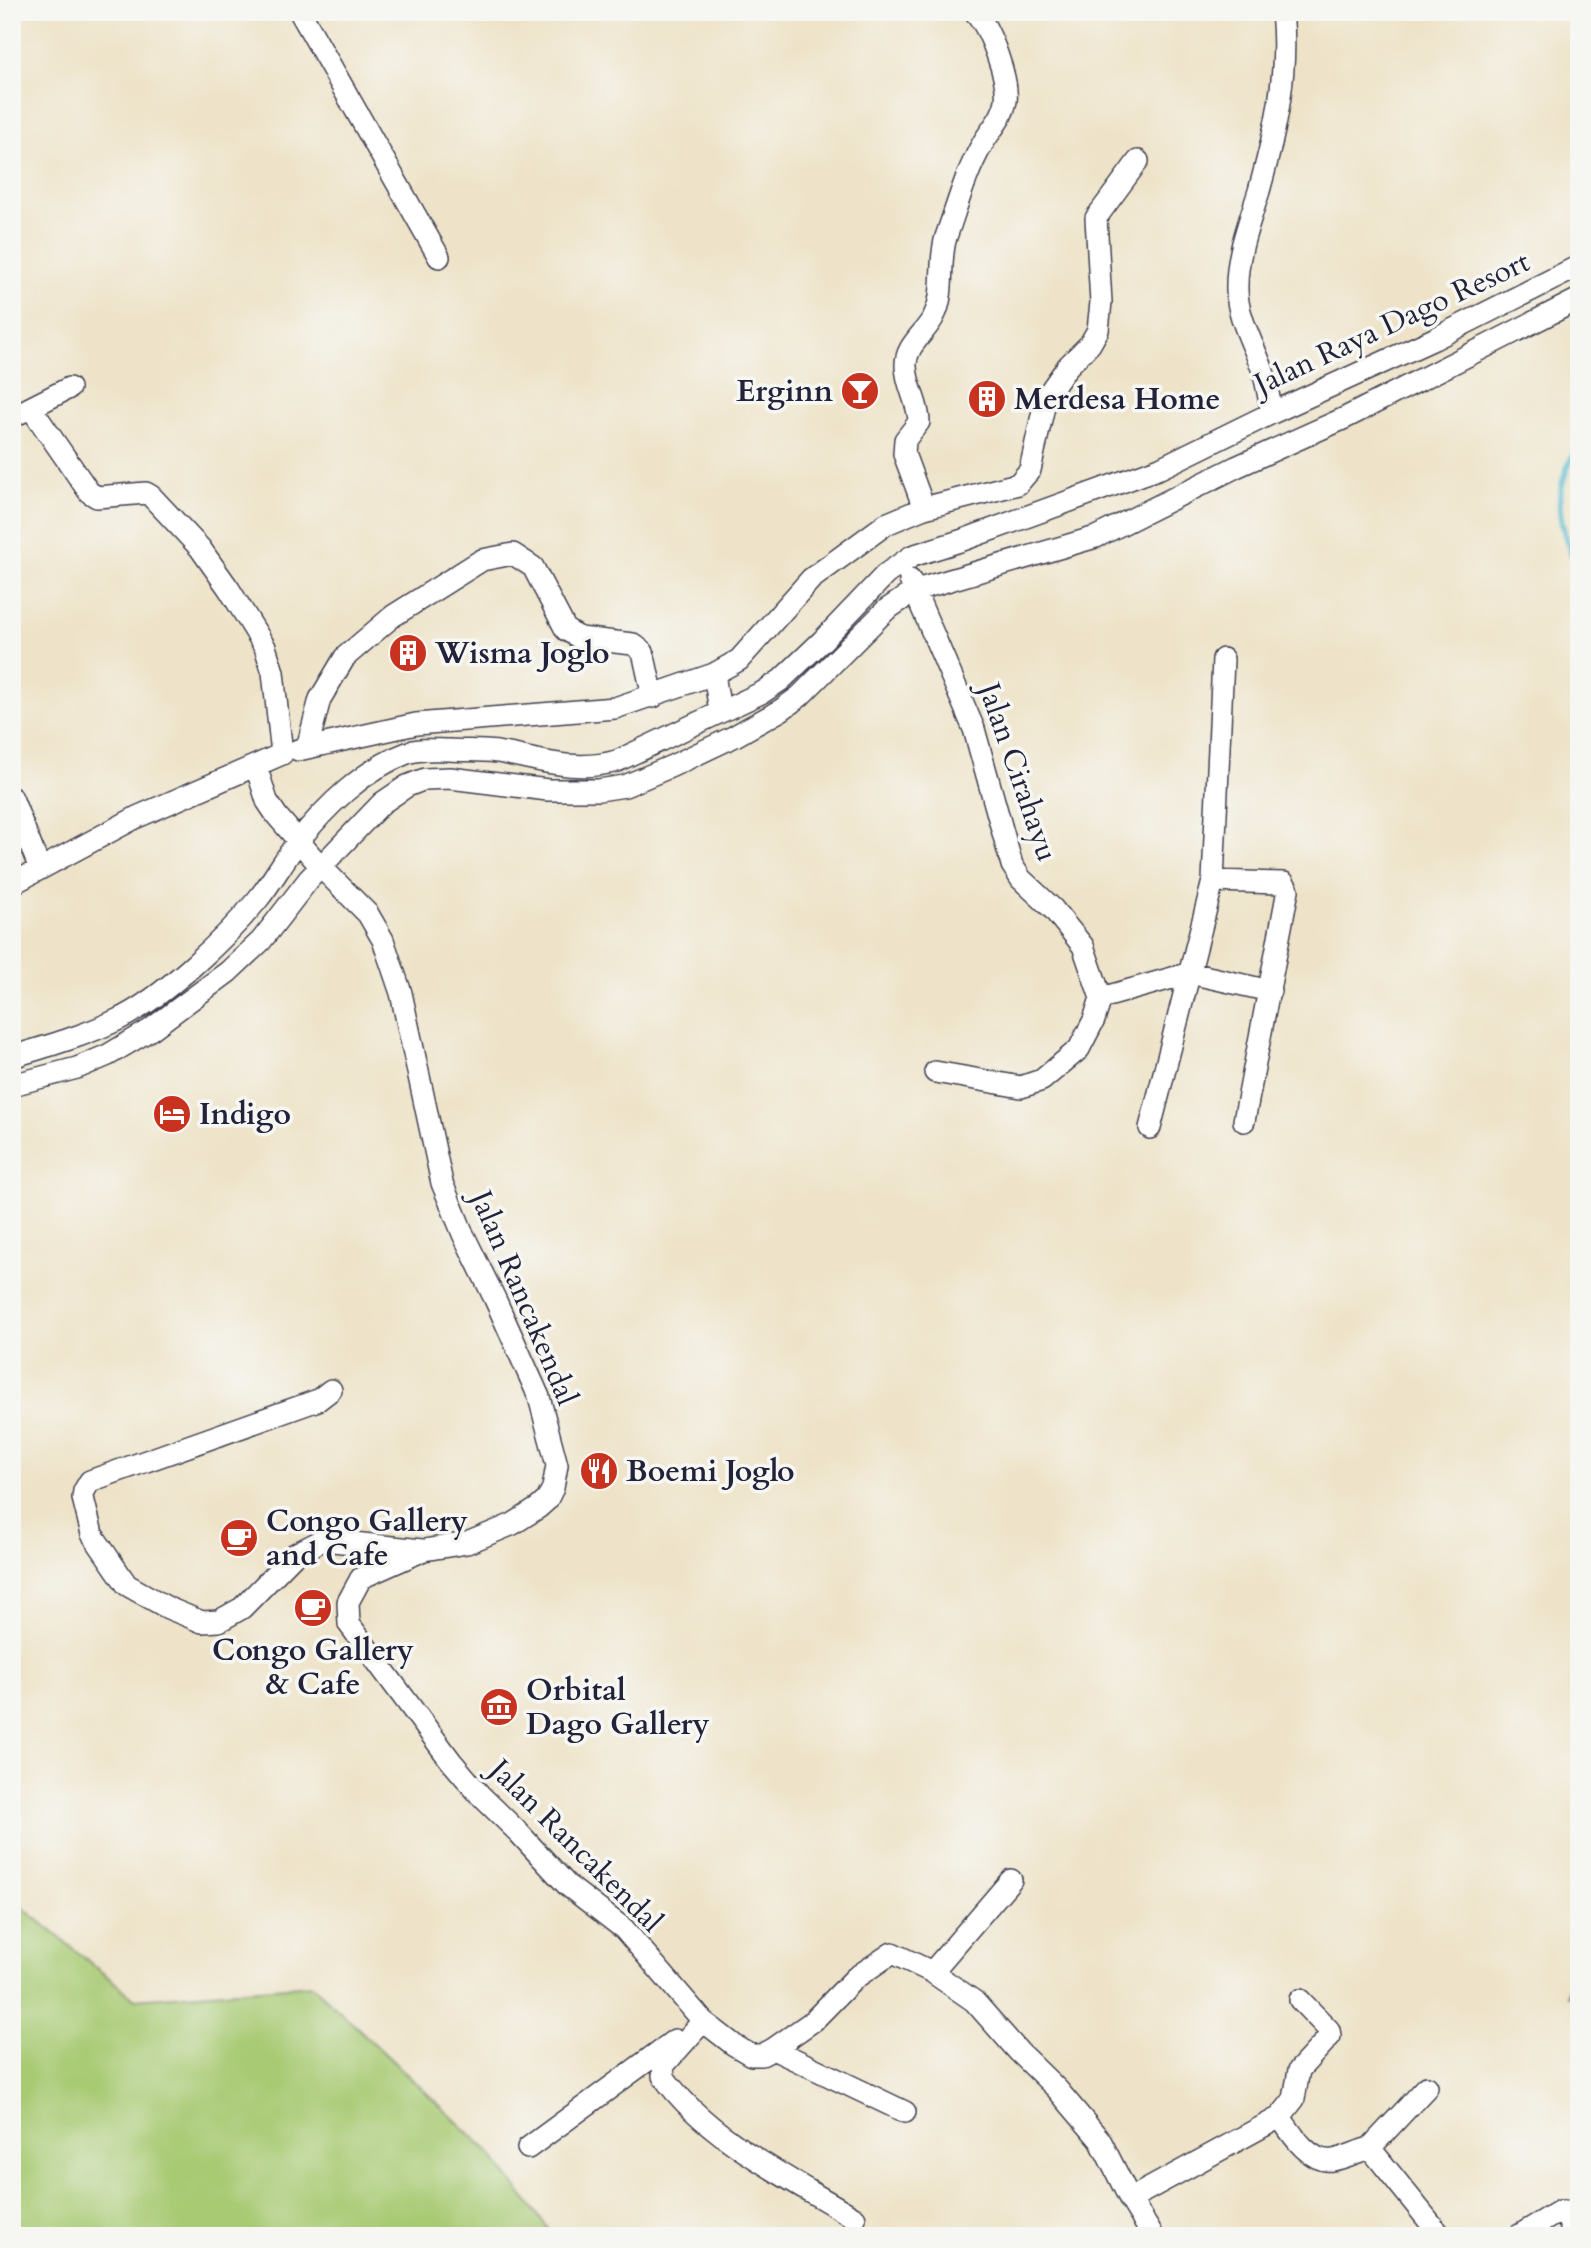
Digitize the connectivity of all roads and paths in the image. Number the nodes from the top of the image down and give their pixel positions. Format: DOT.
graph roads {
  1 [pos="300,12"];
  2 [pos="975,12"];
  3 [pos="1282,12"];
  4 [pos="1138,161"];
  5 [pos="439,257"];
  6 [pos="1579,266"];
  7 [pos="1579,299"];
  8 [pos="69,388"];
  9 [pos="22,412"];
  10 [pos="1272,413"];
  11 [pos="924,508"];
  12 [pos="900,563"];
  13 [pos="916,590"];
  14 [pos="1223,659"];
  15 [pos="714,674"];
  16 [pos="653,697"];
  17 [pos="720,710"];
  18 [pos="662,741"];
  19 [pos="307,748"];
  20 [pos="282,754"];
  21 [pos="617,761"];
  22 [pos="256,766"];
  23 [pos="672,766"];
  24 [pos="625,786"];
  25 [pos="12,798"];
  26 [pos="298,841"];
  27 [pos="321,867"];
  28 [pos="40,869"];
  29 [pos="1213,881"];
  30 [pos="12,884"];
  31 [pos="1191,973"];
  32 [pos="1270,991"];
  33 [pos="1101,998"];
  34 [pos="12,1057"];
  35 [pos="935,1072"];
  36 [pos="12,1085"];
  37 [pos="1244,1121"];
  38 [pos="1150,1128"];
  39 [pos="331,1390"];
  40 [pos="424,1550"];
  41 [pos="1012,1880"];
  42 [pos="932,1972"];
  43 [pos="1300,2000"];
  44 [pos="698,2017"];
  45 [pos="773,2049"];
  46 [pos="1427,2087"];
  47 [pos="905,2112"];
  48 [pos="1280,2117"];
  49 [pos="528,2148"];
  50 [pos="1370,2148"];
  51 [pos="1130,2199"];
  52 [pos="855,2218"];
  53 [pos="1153,2236"];
  54 [pos="1441,2236"];
  55 [pos="1518,2236"];
  56 [pos="1575,2236"];
  1 -- 5 [label="street"];
  2 -- 11 [label="street"];
  3 -- 10 [label="street"];
  4 -- 11 [label="street"];
  6 -- 10 [label="street, Jalan Raya Dago Resort"];
  7 -- 13 [label="street, Jalan Raya Dago Resort"];
  8 -- 9 [label="street"];
  9 -- 20 [label="street"];
  10 -- 12 [label="street, Jalan Raya Dago Resort"];
  11 -- 15 [label="street"];
  12 -- 13 [label="street, Jalan Cirahayu"];
  12 -- 17 [label="street, Jalan Raya Dago Resort"];
  13 -- 23 [label="street, Jalan Raya Dago Resort"];
  13 -- 33 [label="street, Jalan Cirahayu"];
  14 -- 29 [label="street"];
  15 -- 16 [label="street"];
  15 -- 17 [label="street"];
  16 -- 19 [label="street"];
  16 -- 19 [label="street"];
  17 -- 18 [label="street, Jalan Raya Dago Resort"];
  18 -- 21 [label="street, Jalan Raya Dago Resort"];
  18 -- 23 [label="street"];
  19 -- 20 [label="street"];
  20 -- 22 [label="street"];
  21 -- 24 [label="street"];
  21 -- 26 [label="street, Jalan Raya Dago Resort"];
  22 -- 26 [label="street, Jalan Rancakendal"];
  22 -- 28 [label="street"];
  23 -- 24 [label="street, Jalan Raya Dago Resort"];
  24 -- 27 [label="street, Jalan Raya Dago Resort"];
  25 -- 28 [label="street"];
  26 -- 27 [label="street, Jalan Rancakendal"];
  26 -- 34 [label="street, Jalan Raya Dago Resort"];
  27 -- 36 [label="street, Jalan Raya Dago Resort"];
  27 -- 40 [label="street, Jalan Rancakendal"];
  28 -- 30 [label="street"];
  29 -- 31 [label="street"];
  29 -- 32 [label="street"];
  31 -- 32 [label="street"];
  31 -- 33 [label="street"];
  31 -- 38 [label="street"];
  32 -- 37 [label="street"];
  33 -- 35 [label="street"];
  39 -- 40 [label="street"];
  40 -- 44 [label="street, Jalan Rancakendal"];
  41 -- 42 [label="street"];
  42 -- 45 [label="street"];
  42 -- 51 [label="street"];
  43 -- 48 [label="street"];
  44 -- 45 [label="street, Jalan Rancakendal"];
  44 -- 49 [label="street"];
  44 -- 52 [label="street"];
  45 -- 47 [label="street"];
  46 -- 50 [label="street"];
  48 -- 50 [label="street"];
  48 -- 51 [label="street"];
  50 -- 54 [label="street"];
  51 -- 53 [label="street"];
  55 -- 56 [label="street"];
}
